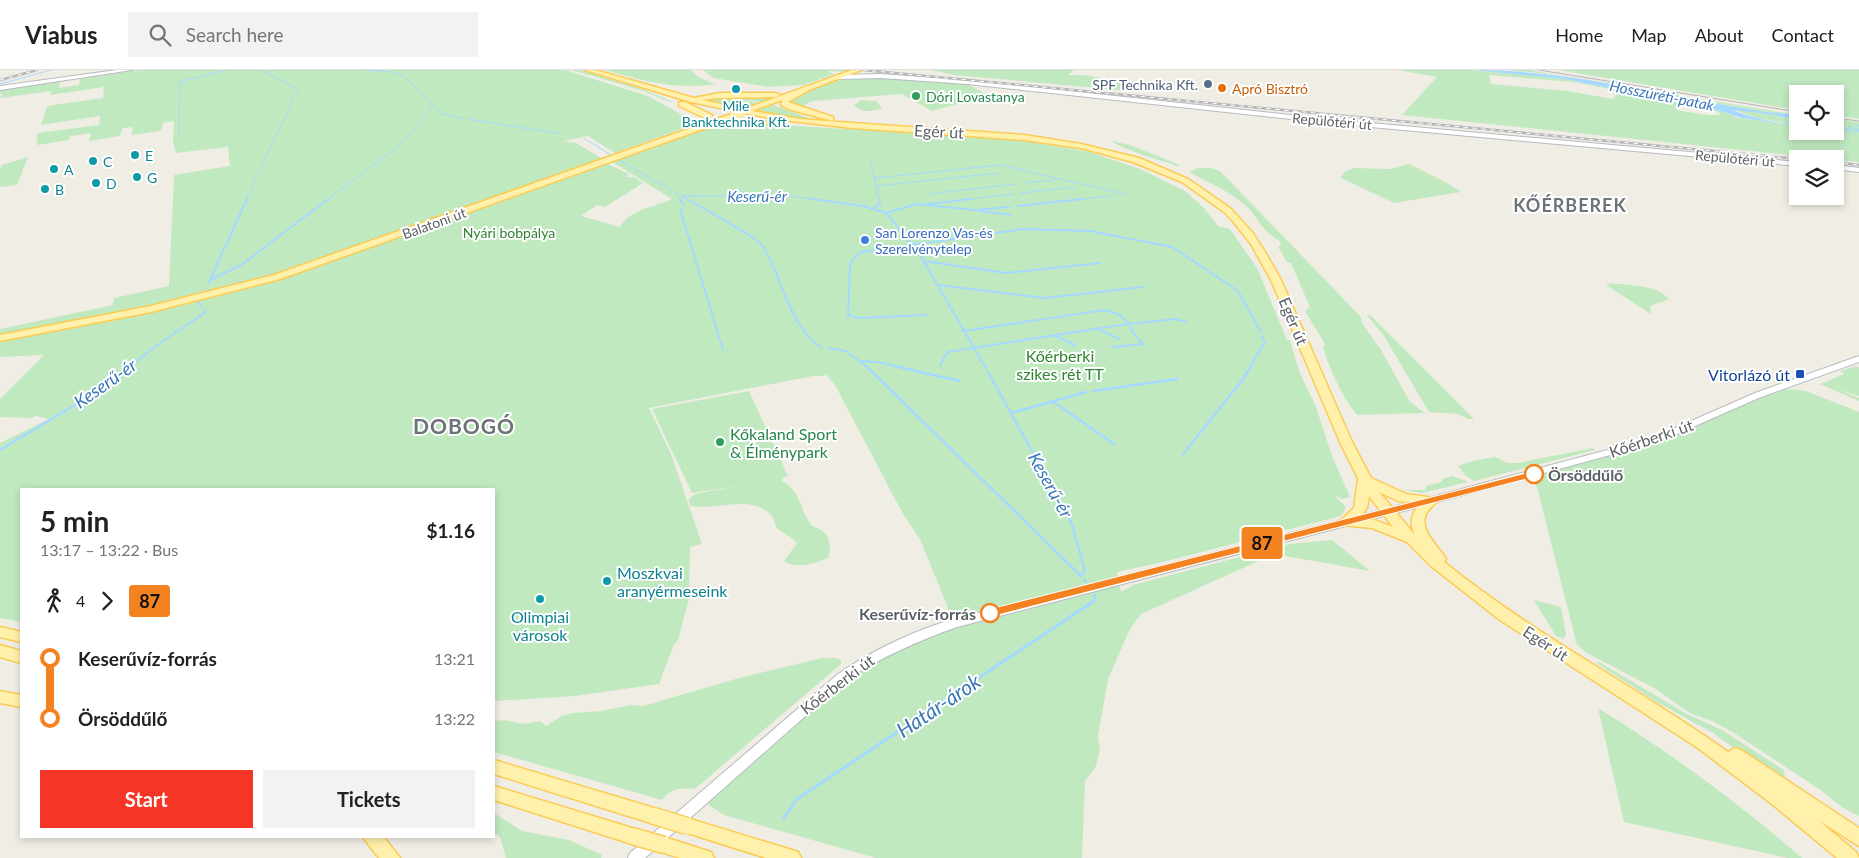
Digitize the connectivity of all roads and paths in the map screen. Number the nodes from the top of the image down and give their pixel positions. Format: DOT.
graph roads {
  1 [pos="129,70"];
  2 [pos="588,70"];
  3 [pos="854,73"];
  4 [pos="867,76"];
  5 [pos="818,85"];
  6 [pos="644,86"];
  7 [pos="0,88"];
  8 [pos="808,88"];
  9 [pos="728,96"];
  10 [pos="694,101"];
  11 [pos="813,114"];
  12 [pos="802,121"];
  13 [pos="699,127"];
  14 [pos="890,128"];
  15 [pos="1789,163"];
  16 [pos="1844,168"];
  17 [pos="1859,170"];
  18 [pos="0,338"];
  19 [pos="1859,360"];
  20 [pos="1364,479"];
  21 [pos="1430,501"];
  22 [pos="1387,512"];
  23 [pos="1346,522"];
  24 [pos="1412,541"];
  25 [pos="1445,569"];
  26 [pos="0,632"];
  27 [pos="20,637"];
  28 [pos="0,652"];
  29 [pos="20,657"];
  30 [pos="0,697"];
  31 [pos="20,701"];
  32 [pos="1654,710"];
  33 [pos="495,767"];
  34 [pos="495,793"];
  35 [pos="373,838"];
  36 [pos="1859,838"];
  37 [pos="391,858"];
  38 [pos="635,858"];
  39 [pos="705,858"];
  40 [pos="792,858"];
  41 [pos="1850,858"];
  1 -- 7 [label="street"];
  2 -- 6 [label="main road, Egér út"];
  3 -- 4 [label="street, Repülőtéri út"];
  3 -- 5 [label="main road, Balatoni út"];
  4 -- 5 [label="street, Repülőtéri út"];
  4 -- 15 [label="street, Repülőtéri út"];
  5 -- 8 [label="main road, Balatoni út"];
  6 -- 9 [label="main road"];
  6 -- 10 [label="main road, Egér út"];
  6 -- 13 [label="main road"];
  8 -- 9 [label="main road"];
  8 -- 11 [label="main road"];
  8 -- 13 [label="main road, Balatoni út, bridge"];
  9 -- 10 [label="main road"];
  10 -- 12 [label="main road, Egér út"];
  11 -- 12 [label="main road"];
  11 -- 14 [label="main road"];
  12 -- 14 [label="main road, Egér út"];
  13 -- 14 [label="main road"];
  13 -- 18 [label="main road, Balatoni út"];
  14 -- 20 [label="main road, Egér út"];
  16 -- 17 [label="street"];
  19 -- 21 [label="street, Kőérberki út"];
  20 -- 21 [label="main road"];
  20 -- 22 [label="main road, Egér út"];
  20 -- 23 [label="main road"];
  21 -- 22 [label="street, Kőérberki út"];
  21 -- 25 [label="main road"];
  22 -- 23 [label="street, Kőérberki út"];
  22 -- 24 [label="main road, Egér út"];
  23 -- 24 [label="main road"];
  23 -- 38 [label="street, Kőérberki út"];
  24 -- 25 [label="main road, Egér út"];
  25 -- 32 [label="main road, Egér út"];
  26 -- 27 [label="main road"];
  28 -- 29 [label="main road"];
  30 -- 31 [label="main road"];
  32 -- 36 [label="main road"];
  32 -- 41 [label="main road, Egér út"];
  33 -- 40 [label="main road, bridge"];
  34 -- 39 [label="main road, bridge"];
  35 -- 37 [label="main road"];
}
